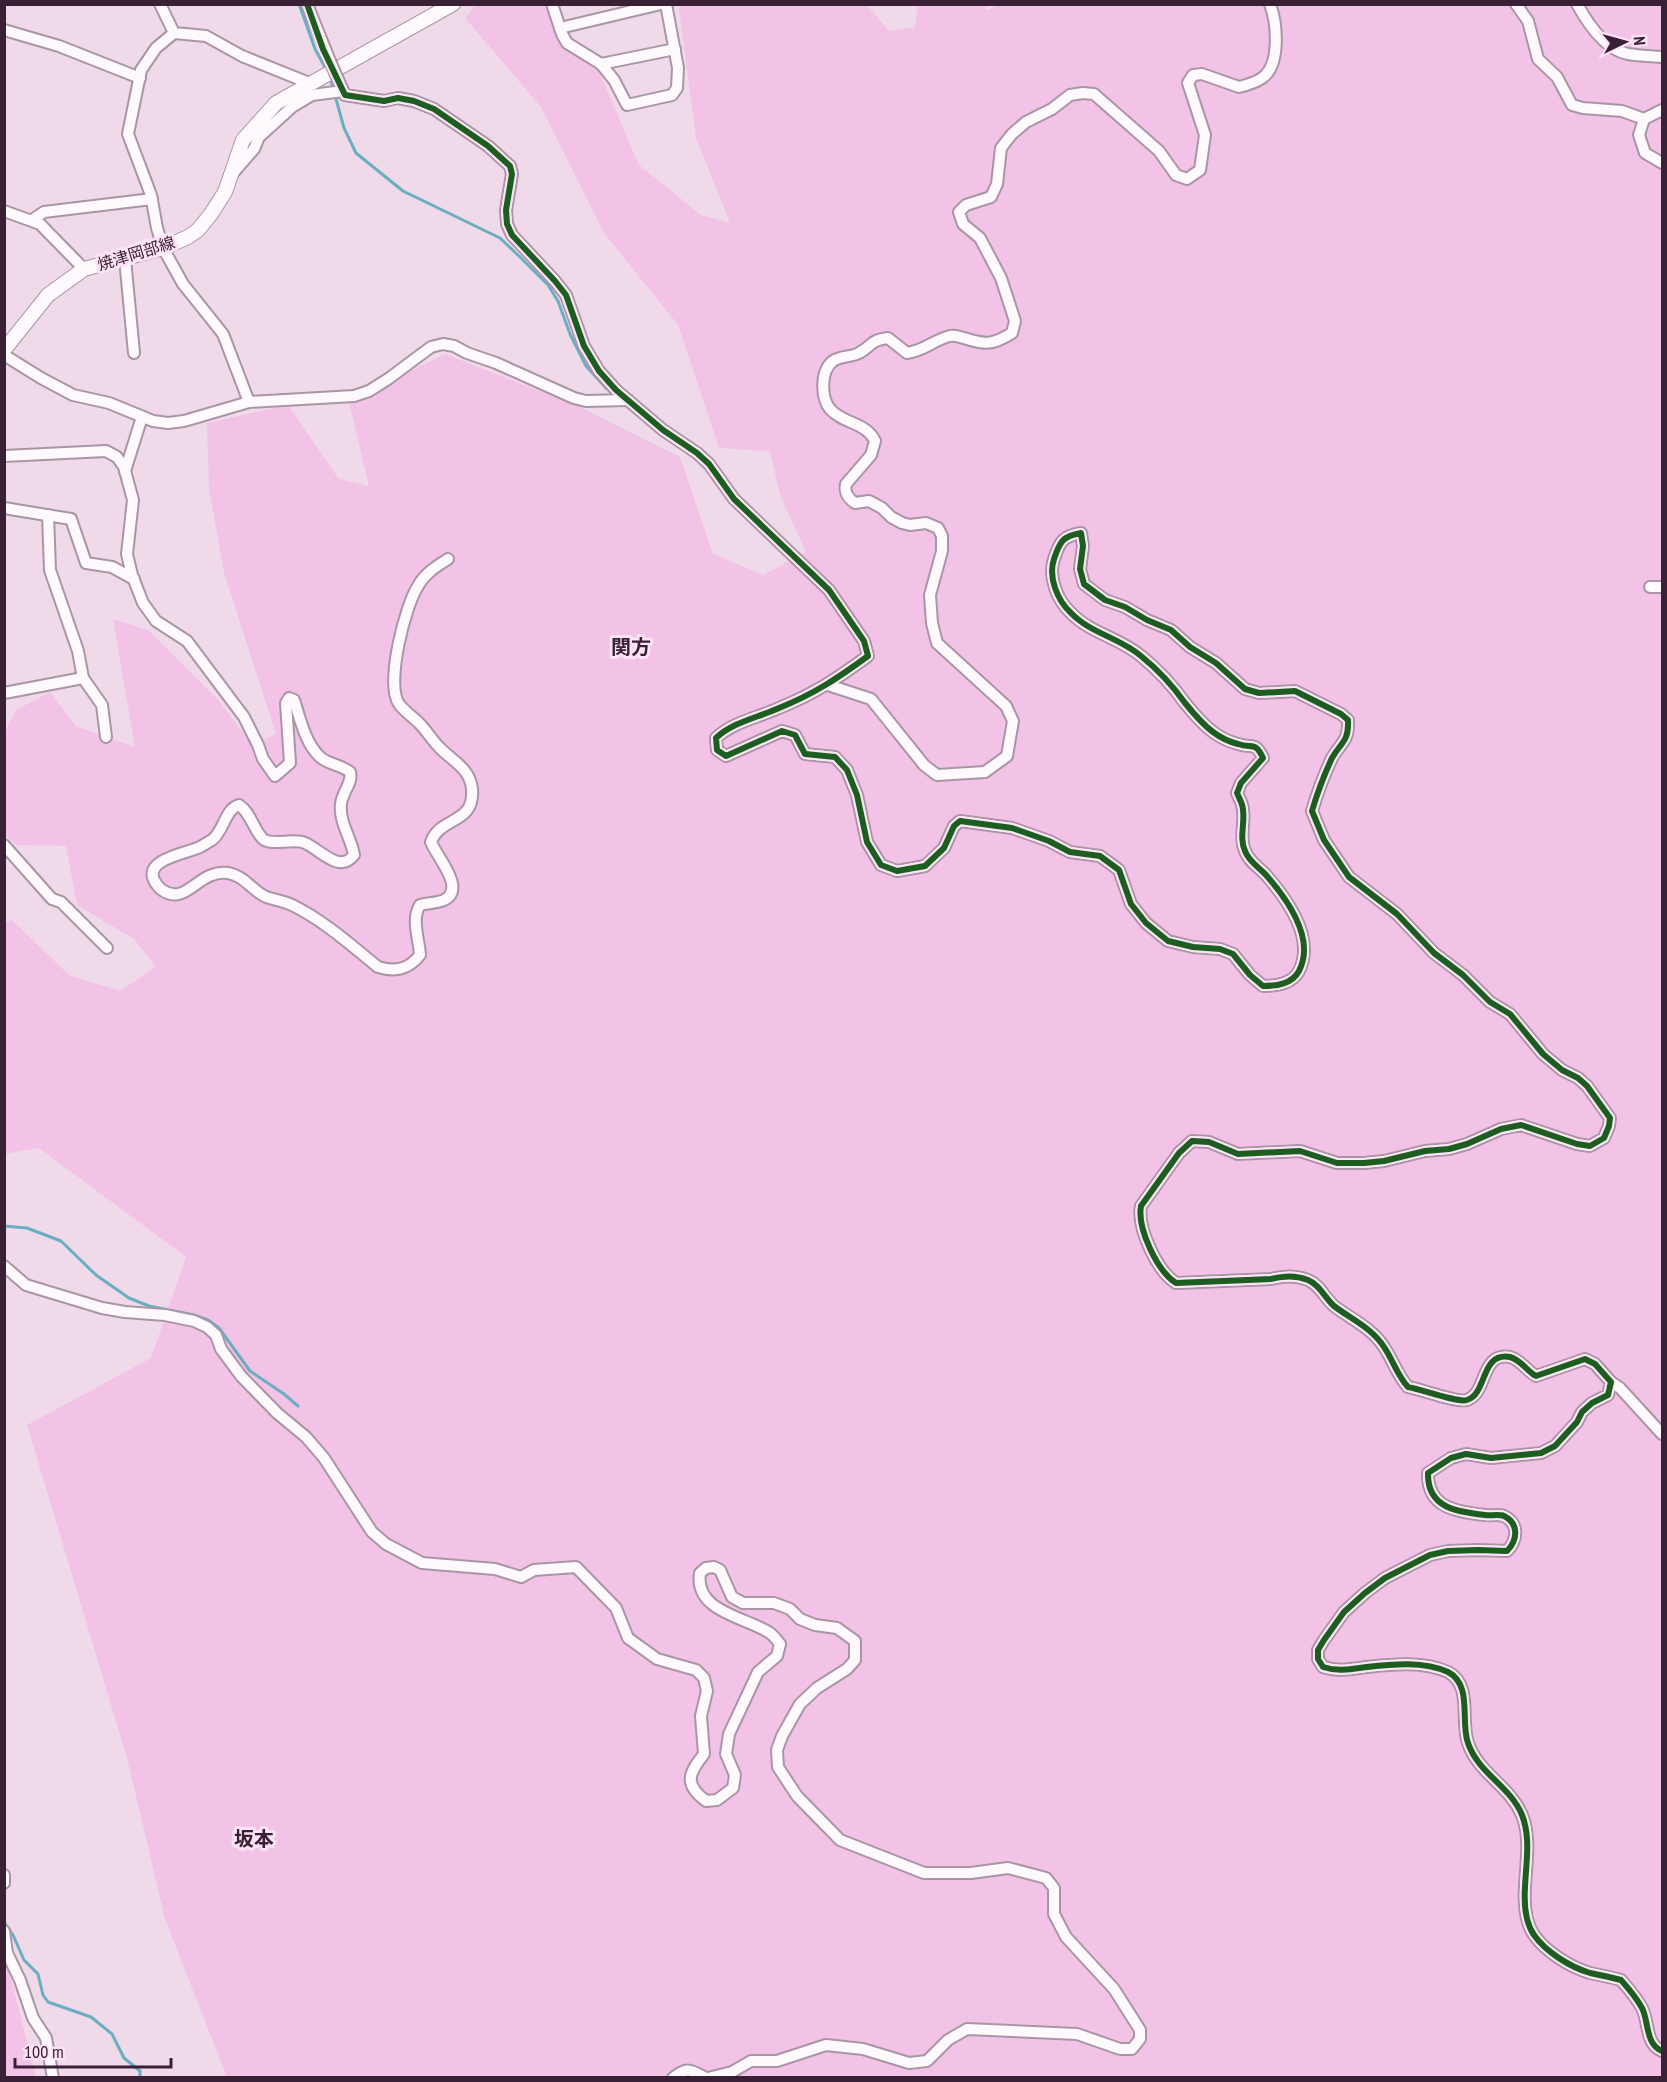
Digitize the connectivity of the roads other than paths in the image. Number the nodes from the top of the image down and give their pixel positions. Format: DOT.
graph roads {
  1 [pos="160,4"];
  2 [pos="307,4"];
  3 [pos="453,4"];
  4 [pos="552,4"];
  5 [pos="1270,4"];
  6 [pos="1516,4"];
  7 [pos="1577,4"];
  8 [pos="658,5"];
  9 [pos="560,28"];
  10 [pos="4,30"];
  11 [pos="174,33"];
  12 [pos="675,49"];
  13 [pos="1662,57"];
  14 [pos="601,64"];
  15 [pos="140,78"];
  16 [pos="309,83"];
  17 [pos="342,87"];
  18 [pos="1662,110"];
  19 [pos="1644,119"];
  20 [pos="1662,162"];
  21 [pos="230,177"];
  22 [pos="152,199"];
  23 [pos="4,211"];
  24 [pos="32,220"];
  25 [pos="163,248"];
  26 [pos="125,259"];
  27 [pos="84,269"];
  28 [pos="4,350"];
  29 [pos="134,353"];
  30 [pos="4,355"];
  31 [pos="628,400"];
  32 [pos="249,402"];
  33 [pos="142,417"];
  34 [pos="4,456"];
  35 [pos="125,471"];
  36 [pos="4,508"];
  37 [pos="48,515"];
  38 [pos="448,558"];
  39 [pos="134,579"];
  40 [pos="1650,586"];
  41 [pos="1662,587"];
  42 [pos="82,678"];
  43 [pos="828,685"];
  44 [pos="4,693"];
  45 [pos="106,737"];
  46 [pos="4,845"];
  47 [pos="107,948"];
  48 [pos="4,1266"];
  49 [pos="1611,1382"];
  50 [pos="1662,1434"];
  51 [pos="4,1875"];
  52 [pos="4,1883"];
  53 [pos="4,1931"];
  54 [pos="1662,2050"];
  55 [pos="53,2078"];
  56 [pos="673,2078"];
  57 [pos="707,2078"];
  1 -- 11 [label="street"];
  2 -- 17 [label="street, bridge"];
  3 -- 16 [label="main road, 焼津岡部線"];
  4 -- 9 [label="street"];
  5 -- 43 [label="street"];
  6 -- 19 [label="street"];
  7 -- 13 [label="street"];
  8 -- 9 [label="street"];
  8 -- 12 [label="street"];
  9 -- 14 [label="street"];
  10 -- 15 [label="street"];
  11 -- 15 [label="street"];
  11 -- 16 [label="street"];
  12 -- 14 [label="street"];
  12 -- 14 [label="street"];
  15 -- 22 [label="street"];
  16 -- 21 [label="main road, 焼津岡部線"];
  17 -- 21 [label="street"];
  17 -- 31 [label="street"];
  18 -- 19 [label="street"];
  19 -- 20 [label="street"];
  21 -- 25 [label="main road, 焼津岡部線"];
  22 -- 24 [label="street"];
  22 -- 25 [label="street"];
  23 -- 24 [label="street"];
  24 -- 27 [label="street"];
  25 -- 26 [label="main road, 焼津岡部線"];
  25 -- 32 [label="street"];
  26 -- 27 [label="main road, 焼津岡部線"];
  26 -- 29 [label="street"];
  27 -- 28 [label="main road, 焼津岡部線"];
  30 -- 33 [label="street"];
  31 -- 32 [label="street"];
  31 -- 43 [label="street"];
  32 -- 33 [label="street"];
  33 -- 35 [label="street"];
  34 -- 35 [label="street"];
  35 -- 39 [label="street"];
  36 -- 37 [label="street"];
  37 -- 39 [label="street"];
  37 -- 42 [label="street"];
  38 -- 39 [label="street"];
  40 -- 41 [label="street"];
  42 -- 44 [label="street"];
  42 -- 45 [label="street"];
  43 -- 49 [label="street"];
  46 -- 47 [label="street"];
  48 -- 57 [label="street"];
  49 -- 50 [label="street"];
  49 -- 54 [label="street"];
  51 -- 52 [label="street"];
  53 -- 55 [label="street"];
  56 -- 57 [label="street"];
}
